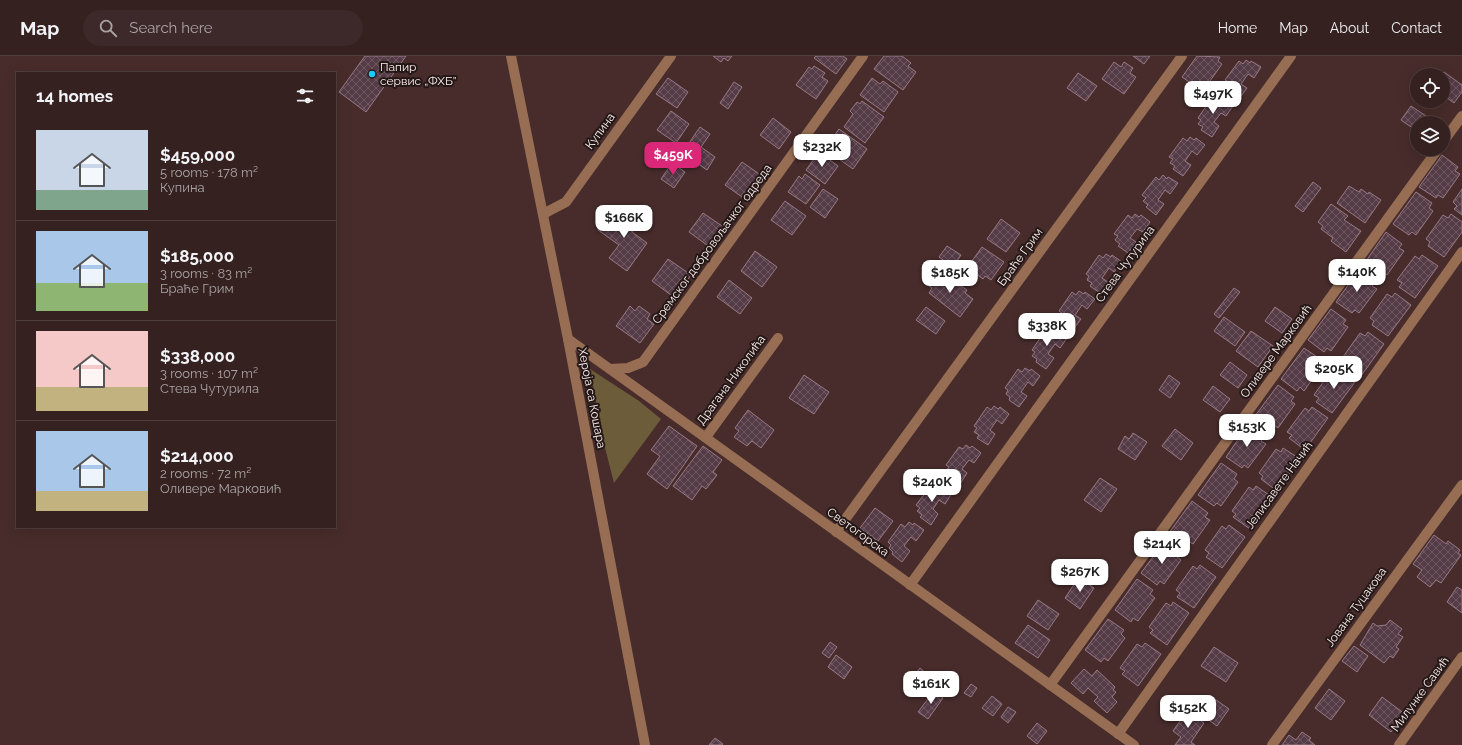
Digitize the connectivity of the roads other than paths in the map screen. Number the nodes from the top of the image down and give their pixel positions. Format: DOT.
graph roads {
  1 [pos="511,56"];
  2 [pos="671,56"];
  3 [pos="863,56"];
  4 [pos="1182,56"];
  5 [pos="1291,56"];
  6 [pos="1462,116"];
  7 [pos="1450,132"];
  8 [pos="1433,156"];
  9 [pos="543,214"];
  10 [pos="1462,252"];
  11 [pos="778,338"];
  12 [pos="568,339"];
  13 [pos="611,369"];
  14 [pos="706,438"];
  15 [pos="1462,485"];
  16 [pos="836,532"];
  17 [pos="910,585"];
  18 [pos="1462,657"];
  19 [pos="1050,685"];
  20 [pos="1118,734"];
  21 [pos="645,745"];
  22 [pos="1134,745"];
  23 [pos="1272,745"];
  24 [pos="1399,745"];
  1 -- 9 [label="street, Хероја са Кошара"];
  2 -- 9 [label="street, Купина"];
  3 -- 13 [label="street, Сремског добровољачког одреда"];
  4 -- 16 [label="street, Браће Грим"];
  5 -- 17 [label="street, Стева Чутурила"];
  6 -- 7 [label="street"];
  8 -- 19 [label="street, Оливере Марковић"];
  9 -- 12 [label="street, Хероја са Кошара"];
  10 -- 20 [label="street, Јелисавете Начић"];
  11 -- 14 [label="street, Драгана Николића"];
  12 -- 13 [label="street, Светогорска"];
  12 -- 21 [label="street, Хероја са Кошара"];
  13 -- 14 [label="street, Светогорска"];
  14 -- 16 [label="street, Светогорска"];
  15 -- 23 [label="street, Јована Туцакова"];
  16 -- 17 [label="street, Светогорска"];
  17 -- 19 [label="street, Светогорска"];
  18 -- 24 [label="street, Милунке Савић"];
  19 -- 20 [label="street, Светогорска"];
  20 -- 22 [label="street, Светогорска"];
}
